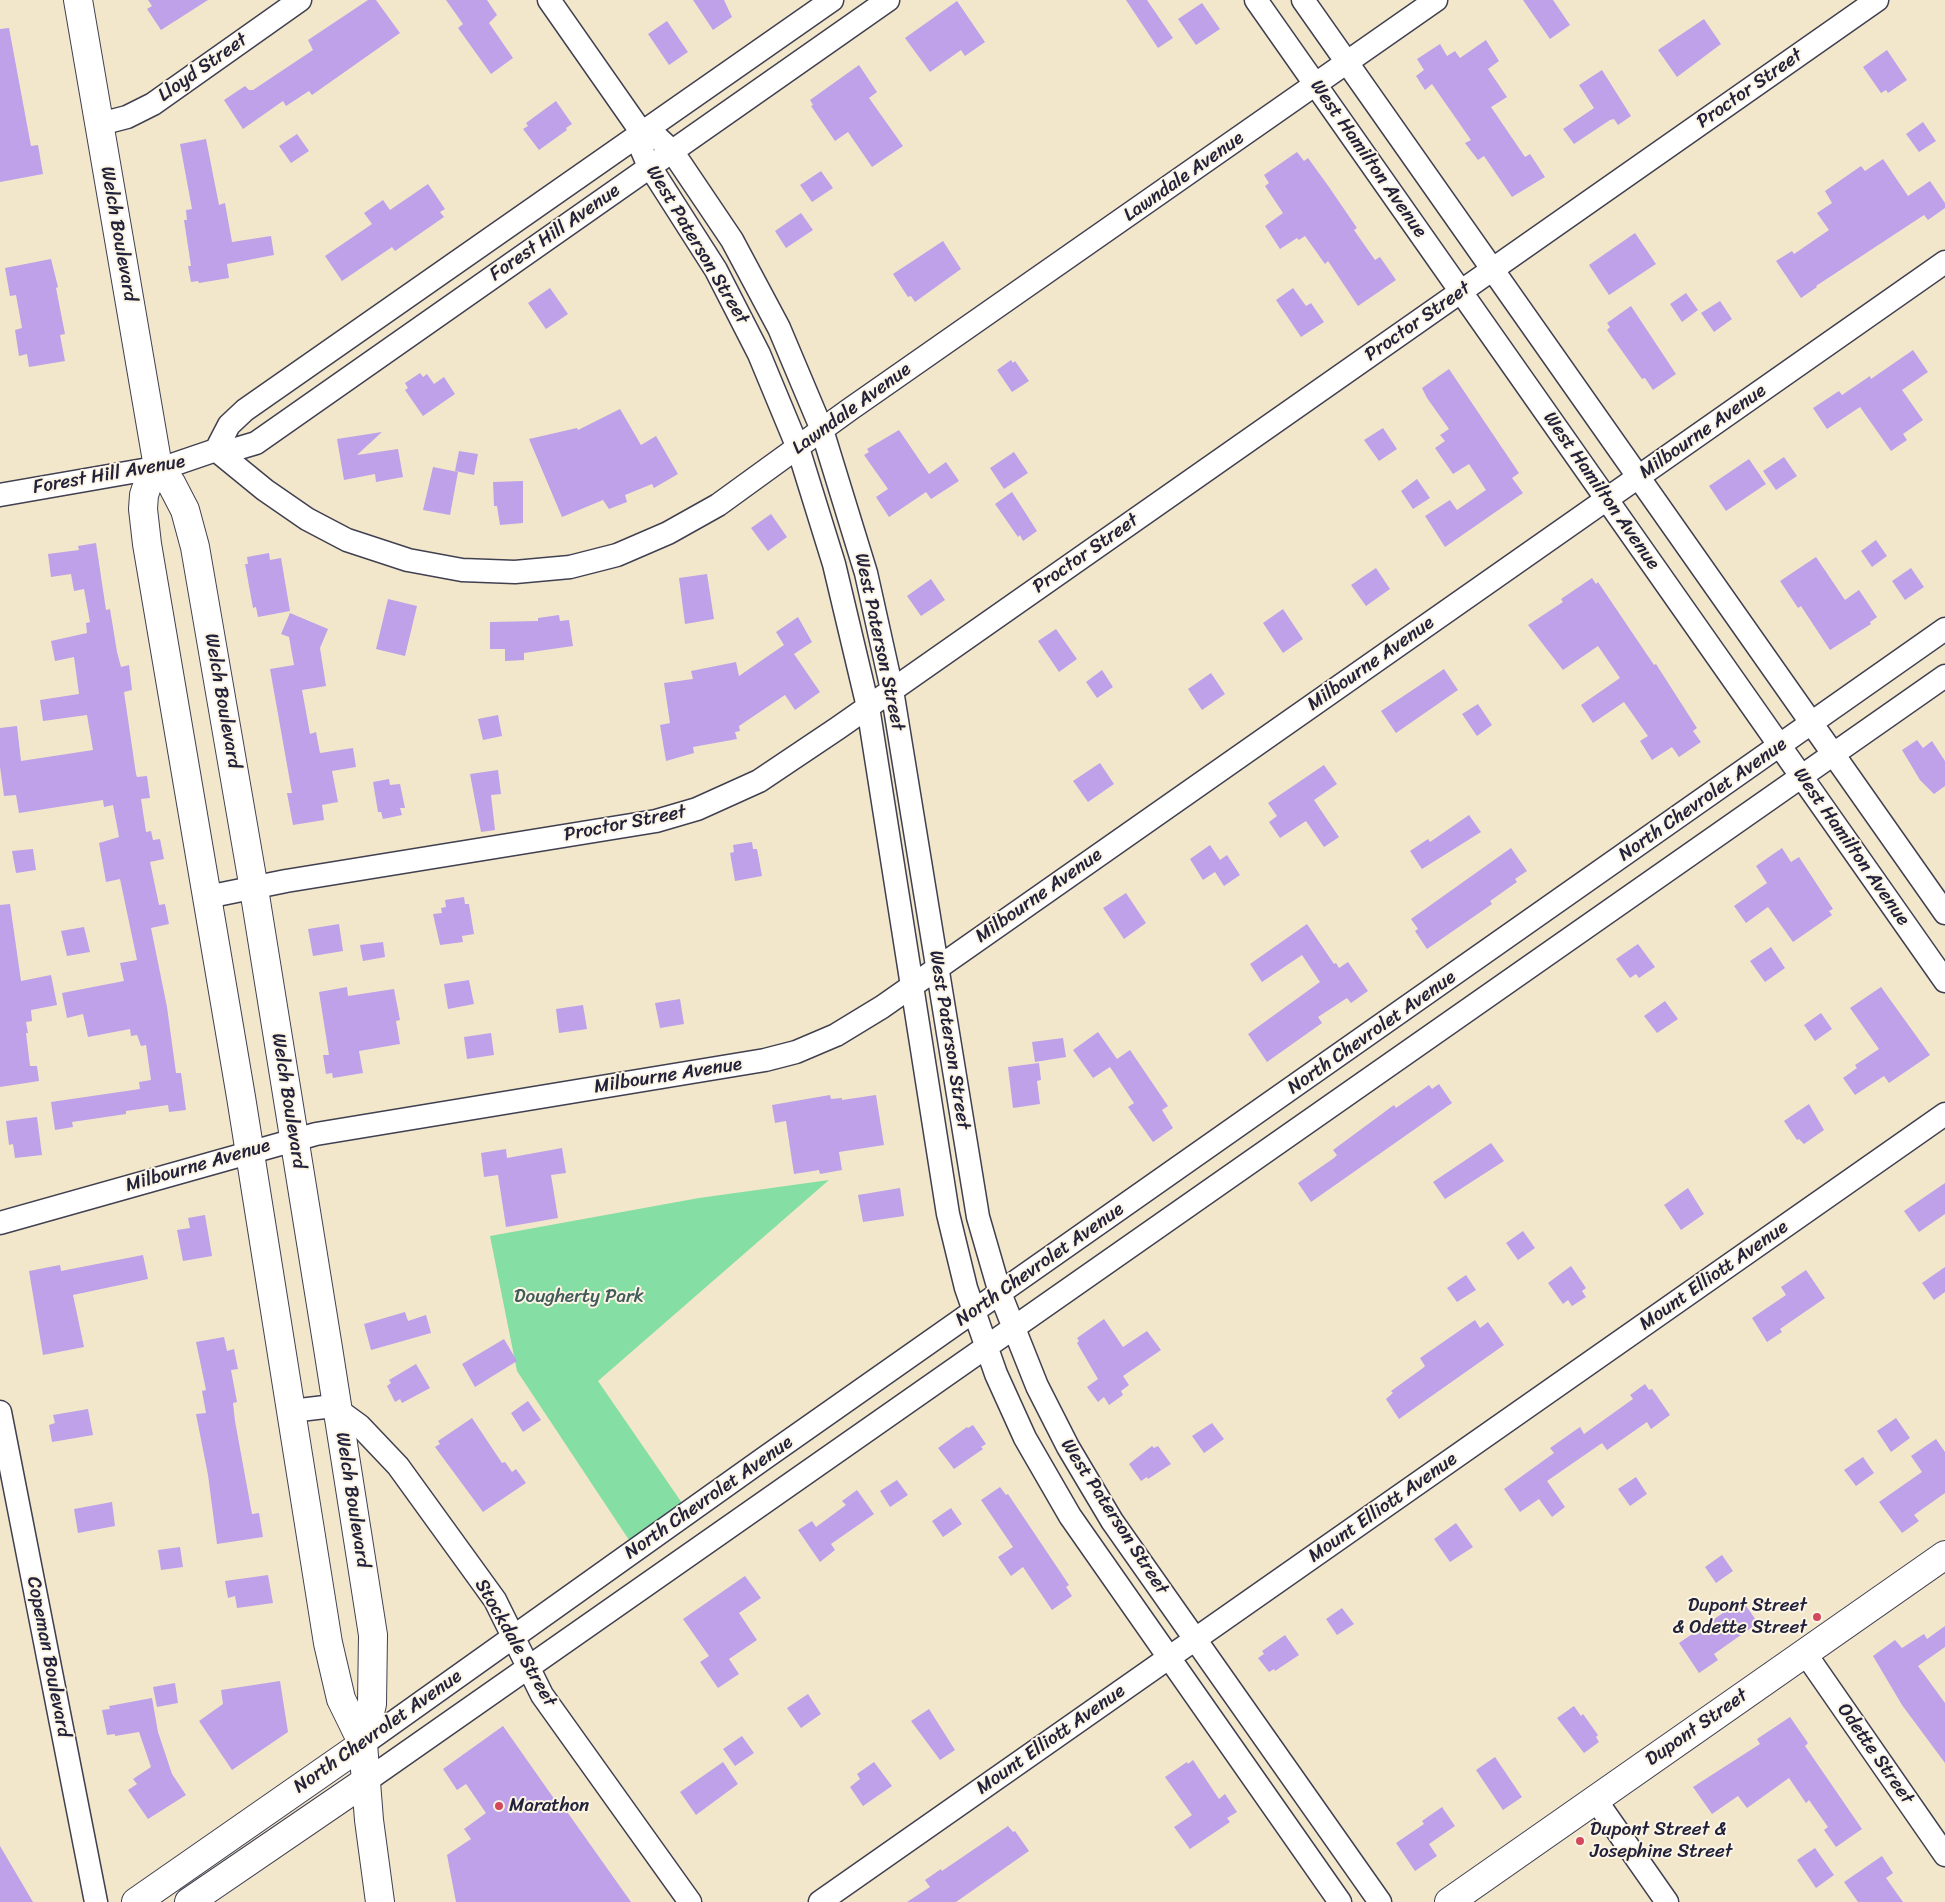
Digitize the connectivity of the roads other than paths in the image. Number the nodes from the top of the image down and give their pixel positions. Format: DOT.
graph roads {
  1 [pos="78,0"];
  2 [pos="300,0"];
  3 [pos="549,0"];
  4 [pos="832,0"];
  5 [pos="888,0"];
  6 [pos="1256,0"];
  7 [pos="1303,0"];
  8 [pos="1436,0"];
  9 [pos="1876,0"];
  10 [pos="1347,63"];
  11 [pos="1316,84"];
  12 [pos="100,124"];
  13 [pos="642,133"];
  14 [pos="672,151"];
  15 [pos="649,167"];
  16 [pos="1945,262"];
  17 [pos="1492,270"];
  18 [pos="1461,292"];
  19 [pos="822,430"];
  20 [pos="798,448"];
  21 [pos="216,450"];
  22 [pos="158,467"];
  23 [pos="1638,477"];
  24 [pos="0,495"];
  25 [pos="1607,499"];
  26 [pos="1945,629"];
  27 [pos="1945,676"];
  28 [pos="892,690"];
  29 [pos="868,708"];
  30 [pos="1812,724"];
  31 [pos="1780,746"];
  32 [pos="1833,754"];
  33 [pos="1802,776"];
  34 [pos="254,889"];
  35 [pos="207,897"];
  36 [pos="1945,913"];
  37 [pos="938,968"];
  38 [pos="1945,981"];
  39 [pos="911,986"];
  40 [pos="1397,1015"];
  41 [pos="1418,1045"];
  42 [pos="1945,1114"];
  43 [pos="295,1139"];
  44 [pos="250,1152"];
  45 [pos="0,1222"];
  46 [pos="1000,1293"];
  47 [pos="974,1312"];
  48 [pos="1013,1328"];
  49 [pos="986,1348"];
  50 [pos="338,1410"];
  51 [pos="291,1411"];
  52 [pos="0,1412"];
  53 [pos="1945,1555"];
  54 [pos="514,1636"];
  55 [pos="1196,1639"];
  56 [pos="1805,1653"];
  57 [pos="1168,1658"];
  58 [pos="528,1668"];
  59 [pos="363,1744"];
  60 [pos="366,1781"];
  61 [pos="1596,1799"];
  62 [pos="1945,1855"];
  63 [pos="96,1902"];
  64 [pos="136,1902"];
  65 [pos="189,1902"];
  66 [pos="380,1902"];
  67 [pos="690,1902"];
  68 [pos="820,1902"];
  69 [pos="1340,1902"];
  70 [pos="1380,1902"];
  71 [pos="1449,1902"];
  72 [pos="1667,1902"];
  1 -- 12 [label="main road, Welch Boulevard"];
  2 -- 12 [label="street, Lloyd Street"];
  3 -- 13 [label="street, West Paterson Street"];
  4 -- 13 [label="street, Forest Hill Avenue"];
  5 -- 14 [label="street, Forest Hill Avenue"];
  6 -- 11 [label="street, West Hamilton Avenue"];
  7 -- 10 [label="street, West Hamilton Avenue"];
  8 -- 10 [label="street, Lawndale Avenue"];
  9 -- 17 [label="street, Proctor Street"];
  10 -- 11 [label="street, Lawndale Avenue"];
  10 -- 17 [label="street, West Hamilton Avenue"];
  11 -- 18 [label="street, West Hamilton Avenue"];
  11 -- 19 [label="street, Lawndale Avenue"];
  12 -- 22 [label="main road, Welch Boulevard"];
  13 -- 14 [label="street, West Paterson Street"];
  13 -- 15 [label="street, West Paterson Street"];
  13 -- 21 [label="street, Forest Hill Avenue"];
  14 -- 15 [label="street, Forest Hill Avenue"];
  14 -- 19 [label="street, West Paterson Street"];
  15 -- 20 [label="street, West Paterson Street"];
  15 -- 21 [label="street, Forest Hill Avenue"];
  16 -- 23 [label="street, Milbourne Avenue"];
  17 -- 18 [label="street, Proctor Street"];
  17 -- 23 [label="street, West Hamilton Avenue"];
  18 -- 25 [label="street, West Hamilton Avenue"];
  18 -- 28 [label="street, Proctor Street"];
  19 -- 20 [label="street, Lawndale Avenue"];
  19 -- 28 [label="street, West Paterson Street"];
  20 -- 21 [label="street, Lawndale Avenue"];
  20 -- 29 [label="street, West Paterson Street"];
  21 -- 22 [label="street, Forest Hill Avenue"];
  22 -- 24 [label="street, Forest Hill Avenue"];
  22 -- 34 [label="main road, Welch Boulevard"];
  22 -- 35 [label="main road, Welch Boulevard"];
  23 -- 25 [label="street, Milbourne Avenue"];
  23 -- 30 [label="street, West Hamilton Avenue"];
  25 -- 31 [label="street, West Hamilton Avenue"];
  25 -- 37 [label="street, Milbourne Avenue"];
  26 -- 30 [label="street, North Chevrolet Avenue"];
  27 -- 32 [label="street, North Chevrolet Avenue"];
  28 -- 29 [label="street, Proctor Street"];
  28 -- 37 [label="street, West Paterson Street"];
  29 -- 34 [label="street, Proctor Street"];
  29 -- 39 [label="street, West Paterson Street"];
  30 -- 31 [label="street, North Chevrolet Avenue"];
  30 -- 32 [label="street, West Hamilton Avenue"];
  31 -- 33 [label="street, West Hamilton Avenue"];
  31 -- 40 [label="street, North Chevrolet Avenue"];
  32 -- 33 [label="street, North Chevrolet Avenue"];
  32 -- 36 [label="street, West Hamilton Avenue"];
  33 -- 38 [label="street, West Hamilton Avenue"];
  33 -- 41 [label="street, North Chevrolet Avenue"];
  34 -- 35 [label="street, Proctor Street"];
  34 -- 43 [label="main road, Welch Boulevard"];
  35 -- 44 [label="main road, Welch Boulevard"];
  37 -- 39 [label="street, Milbourne Avenue"];
  37 -- 46 [label="street, West Paterson Street"];
  39 -- 43 [label="street, Milbourne Avenue"];
  39 -- 47 [label="street, West Paterson Street"];
  40 -- 41 [label="street"];
  40 -- 46 [label="street, North Chevrolet Avenue"];
  41 -- 48 [label="street, North Chevrolet Avenue"];
  42 -- 55 [label="street, Mount Elliott Avenue"];
  43 -- 44 [label="street, Milbourne Avenue"];
  43 -- 50 [label="main road, Welch Boulevard"];
  44 -- 45 [label="street, Milbourne Avenue"];
  44 -- 51 [label="main road, Welch Boulevard"];
  46 -- 47 [label="street, North Chevrolet Avenue"];
  46 -- 48 [label="street, West Paterson Street"];
  47 -- 49 [label="street, West Paterson Street"];
  47 -- 54 [label="street, North Chevrolet Avenue"];
  48 -- 49 [label="street, North Chevrolet Avenue"];
  48 -- 55 [label="street, West Paterson Street"];
  49 -- 57 [label="street, West Paterson Street"];
  49 -- 58 [label="street, North Chevrolet Avenue"];
  50 -- 51 [label="street"];
  50 -- 54 [label="street, Stockdale Street"];
  50 -- 59 [label="main road, Welch Boulevard"];
  51 -- 59 [label="main road, Welch Boulevard"];
  52 -- 63 [label="street, Copeman Boulevard"];
  53 -- 56 [label="main road, Dupont Street"];
  54 -- 58 [label="street, Stockdale Street"];
  54 -- 59 [label="street, North Chevrolet Avenue"];
  55 -- 57 [label="street, Mount Elliott Avenue"];
  55 -- 70 [label="street, West Paterson Street"];
  56 -- 61 [label="main road, Dupont Street"];
  56 -- 62 [label="street, Odette Street"];
  57 -- 68 [label="street, Mount Elliott Avenue"];
  57 -- 69 [label="street, West Paterson Street"];
  58 -- 60 [label="street, North Chevrolet Avenue"];
  58 -- 67 [label="street, Stockdale Street"];
  59 -- 60 [label="main road, Welch Boulevard"];
  59 -- 64 [label="main road, North Chevrolet Avenue"];
  60 -- 65 [label="main road, North Chevrolet Avenue"];
  60 -- 66 [label="main road, Welch Boulevard"];
  61 -- 71 [label="main road, Dupont Street"];
  61 -- 72 [label="street"];
}
